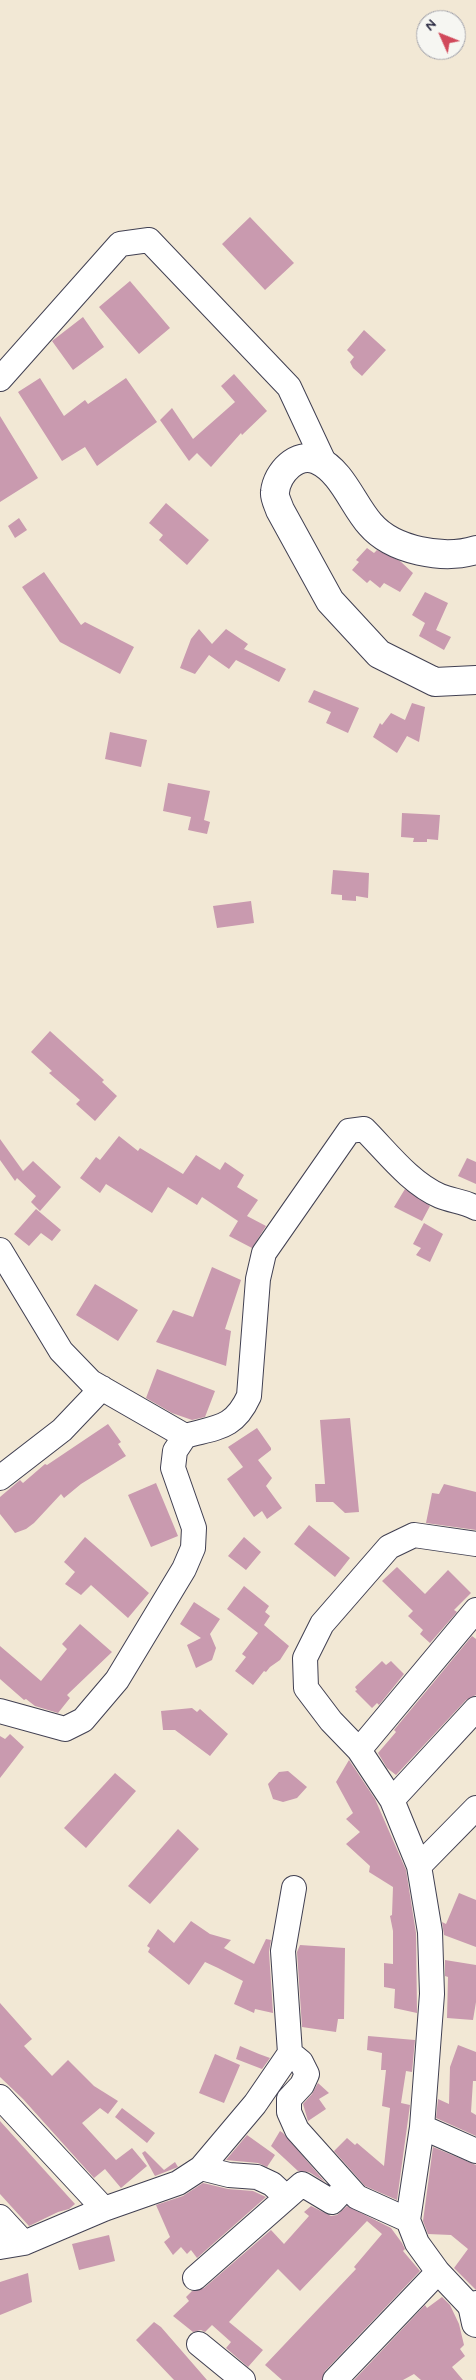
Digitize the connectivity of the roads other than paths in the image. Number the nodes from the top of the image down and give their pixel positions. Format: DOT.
graph roads {
  1 [pos="0,379"];
  2 [pos="324,464"];
  3 [pos="476,550"];
  4 [pos="476,680"];
  5 [pos="476,1208"];
  6 [pos="0,1250"];
  7 [pos="102,1388"];
  8 [pos="186,1436"];
  9 [pos="0,1478"];
  10 [pos="476,1544"];
  11 [pos="476,1610"];
  12 [pos="476,1709"];
  13 [pos="0,1711"];
  14 [pos="359,1750"];
  15 [pos="392,1800"];
  16 [pos="476,1808"];
  17 [pos="419,1866"];
  18 [pos="294,1888"];
  19 [pos="290,2053"];
  20 [pos="0,2096"];
  21 [pos="422,2127"];
  22 [pos="476,2151"];
  23 [pos="200,2168"];
  24 [pos="347,2186"];
  25 [pos="286,2197"];
  26 [pos="104,2210"];
  27 [pos="0,2217"];
  28 [pos="408,2220"];
  29 [pos="24,2243"];
  30 [pos="0,2247"];
  31 [pos="438,2272"];
  32 [pos="195,2278"];
  33 [pos="475,2312"];
  34 [pos="199,2344"];
  35 [pos="243,2380"];
  36 [pos="335,2380"];
  1 -- 2 [label="street"];
  2 -- 3 [label="main road"];
  2 -- 4 [label="main road"];
  5 -- 8 [label="street"];
  6 -- 7 [label="street"];
  7 -- 8 [label="street"];
  7 -- 9 [label="street"];
  8 -- 13 [label="street"];
  10 -- 14 [label="street"];
  11 -- 14 [label="street"];
  12 -- 15 [label="street"];
  14 -- 15 [label="street"];
  15 -- 17 [label="street"];
  16 -- 17 [label="street"];
  17 -- 21 [label="street"];
  18 -- 19 [label="street"];
  19 -- 23 [label="street"];
  19 -- 24 [label="street"];
  20 -- 26 [label="street"];
  21 -- 22 [label="street"];
  21 -- 28 [label="street"];
  23 -- 25 [label="street"];
  23 -- 26 [label="street"];
  24 -- 25 [label="street"];
  24 -- 28 [label="street"];
  25 -- 32 [label="street"];
  26 -- 29 [label="street"];
  27 -- 29 [label="street"];
  28 -- 31 [label="street"];
  29 -- 30 [label="street"];
  31 -- 33 [label="street"];
  31 -- 36 [label="street"];
  34 -- 35 [label="street"];
}
